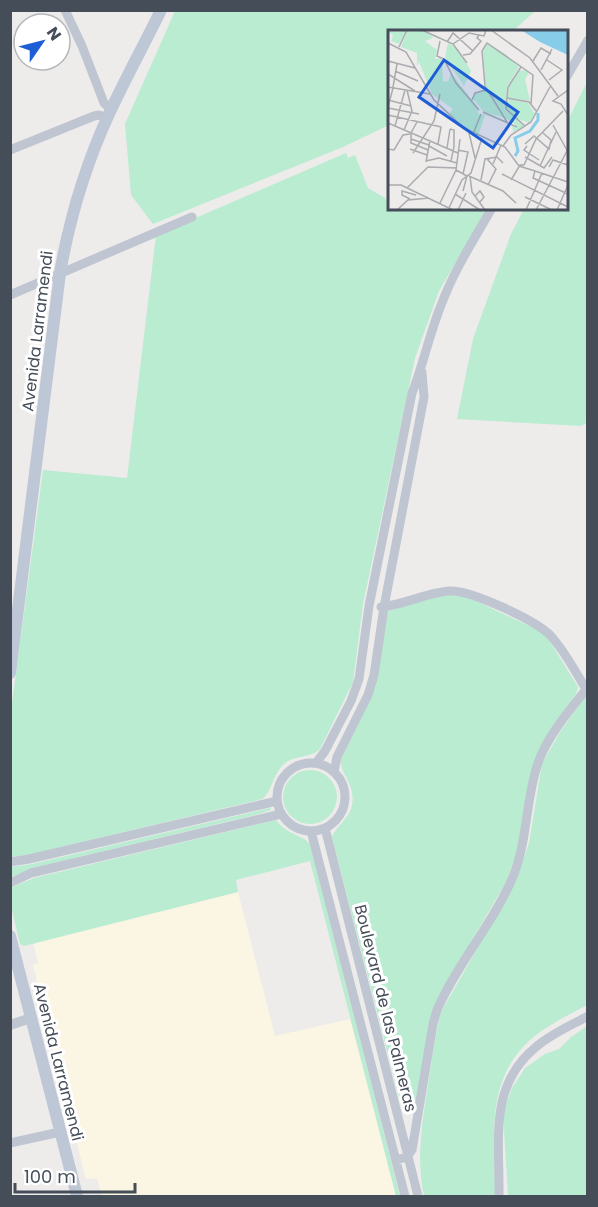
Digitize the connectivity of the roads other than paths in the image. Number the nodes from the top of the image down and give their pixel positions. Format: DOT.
graph roads {
  1 [pos="65,10"];
  2 [pos="161,10"];
  3 [pos="588,40"];
  4 [pos="568,76"];
  5 [pos="109,113"];
  6 [pos="10,150"];
  7 [pos="491,210"];
  8 [pos="192,217"];
  9 [pos="60,273"];
  10 [pos="10,295"];
  11 [pos="422,370"];
  12 [pos="369,606"];
  13 [pos="384,607"];
  14 [pos="11,658"];
  15 [pos="10,673"];
  16 [pos="587,688"];
  17 [pos="316,763"];
  18 [pos="334,772"];
  19 [pos="277,801"];
  20 [pos="281,814"];
  21 [pos="325,828"];
  22 [pos="311,831"];
  23 [pos="10,862"];
  24 [pos="10,882"];
  25 [pos="10,936"];
  26 [pos="588,1016"];
  27 [pos="31,1018"];
  28 [pos="10,1025"];
  29 [pos="60,1132"];
  30 [pos="10,1143"];
  31 [pos="408,1157"];
  32 [pos="396,1160"];
  33 [pos="76,1197"];
  34 [pos="405,1197"];
  35 [pos="418,1197"];
  36 [pos="499,1197"];
  1 -- 5 [label="street"];
  2 -- 5 [label="main road, Avenida Larramendi"];
  3 -- 4 [label="street"];
  5 -- 6 [label="street"];
  5 -- 9 [label="main road, Avenida Larramendi"];
  7 -- 11 [label="street"];
  8 -- 9 [label="street"];
  9 -- 10 [label="street"];
  9 -- 14 [label="main road, Avenida Larramendi"];
  11 -- 12 [label="street"];
  11 -- 13 [label="street"];
  12 -- 13 [label="street"];
  12 -- 17 [label="street"];
  13 -- 16 [label="street"];
  13 -- 18 [label="street"];
  14 -- 15 [label="main road, Avenida Larramendi"];
  16 -- 31 [label="street"];
  17 -- 18 [label="street"];
  17 -- 19 [label="street"];
  18 -- 21 [label="street"];
  19 -- 20 [label="street"];
  19 -- 23 [label="street"];
  20 -- 22 [label="street"];
  20 -- 24 [label="street"];
  21 -- 22 [label="street"];
  21 -- 31 [label="street, Boulevard de las Palmeras"];
  22 -- 32 [label="street, Boulevard de las Palmeras"];
  25 -- 27 [label="main road, Avenida Larramendi"];
  26 -- 36 [label="street"];
  27 -- 28 [label="street"];
  27 -- 29 [label="main road, Avenida Larramendi"];
  29 -- 30 [label="street"];
  29 -- 33 [label="main road, Avenida Larramendi"];
  31 -- 32 [label="street"];
  31 -- 35 [label="street, Boulevard de las Palmeras"];
  32 -- 34 [label="street, Boulevard de las Palmeras"];
}
